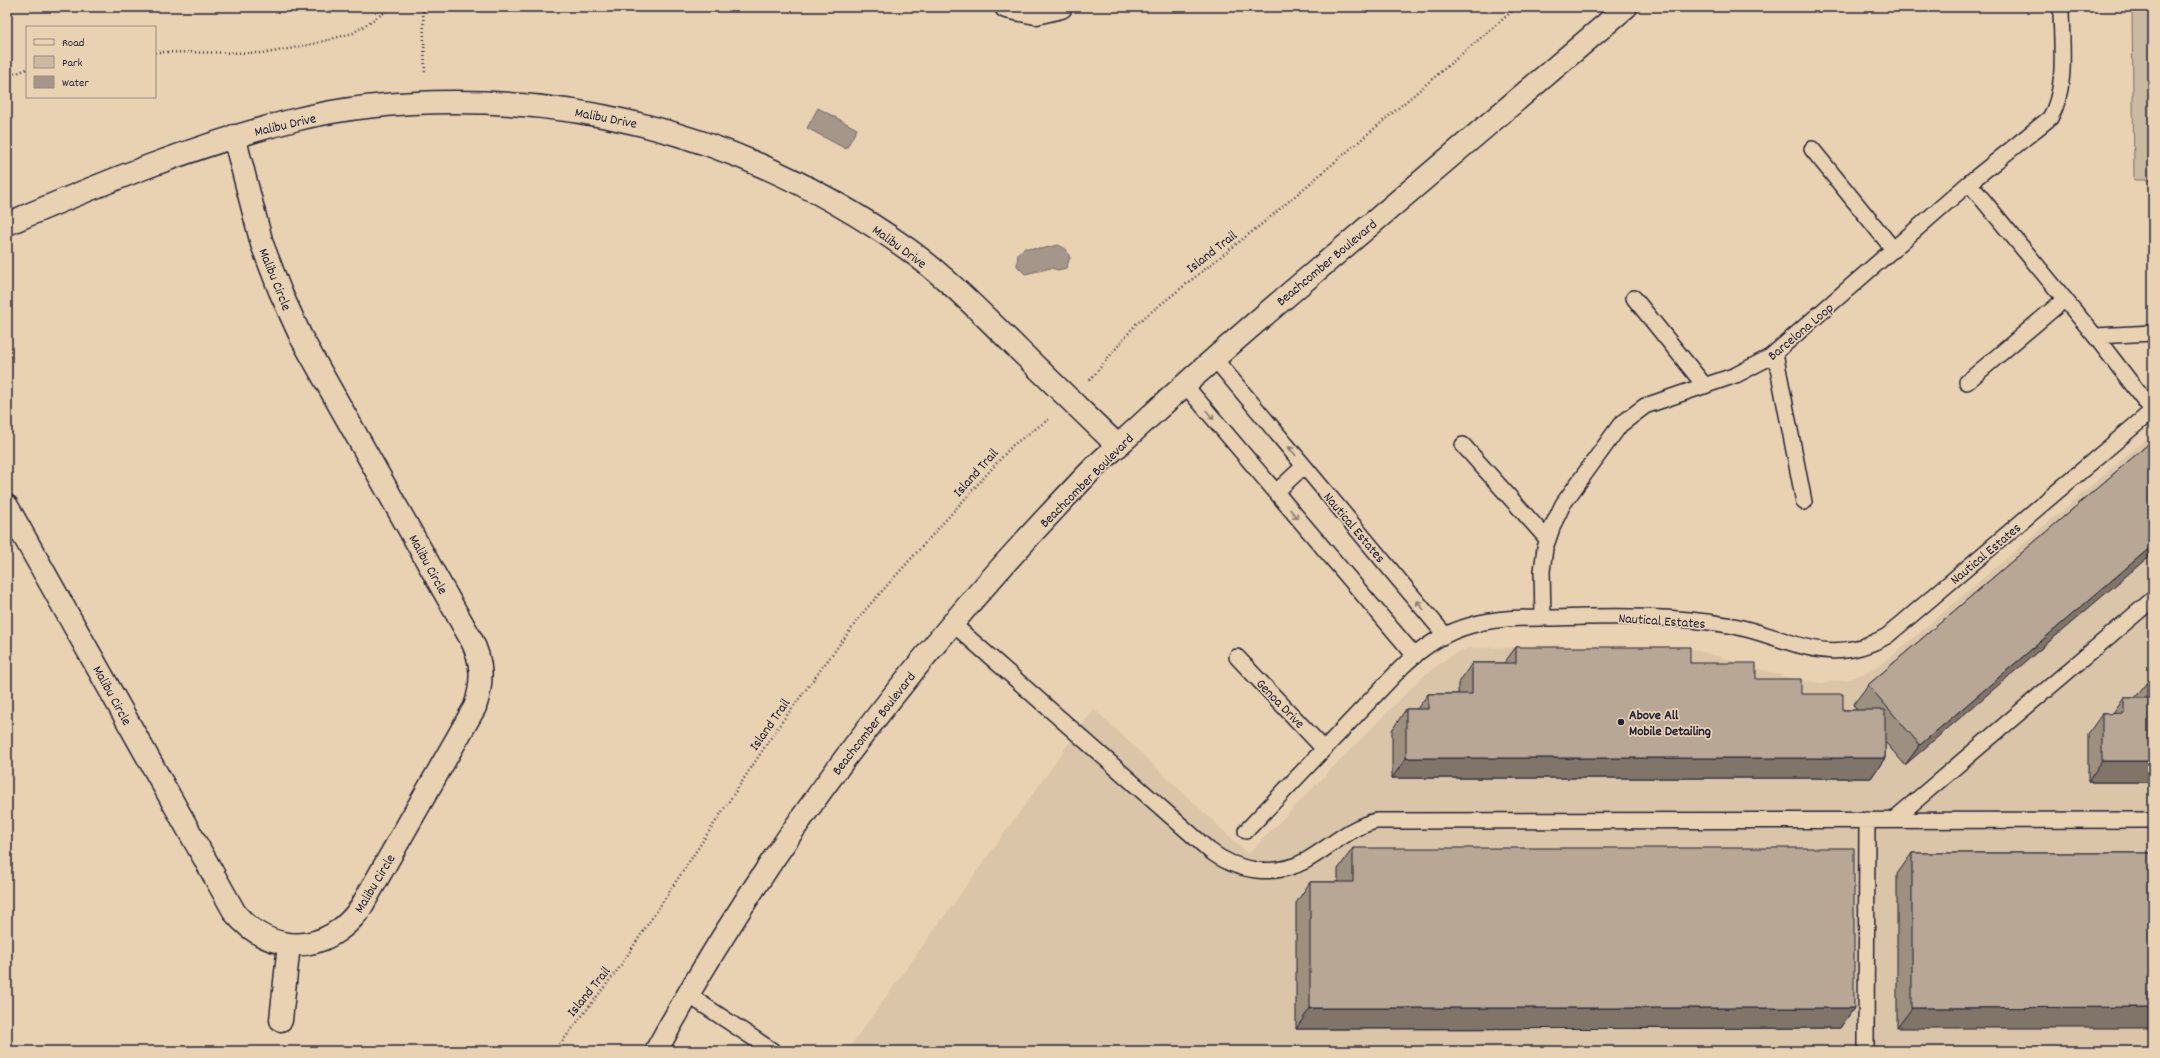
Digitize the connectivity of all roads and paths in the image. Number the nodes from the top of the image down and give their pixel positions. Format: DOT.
graph roads {
  1 [pos="393,7"];
  2 [pos="423,7"];
  3 [pos="1006,7"];
  4 [pos="1061,7"];
  5 [pos="1517,7"];
  6 [pos="1626,7"];
  7 [pos="2061,7"];
  8 [pos="156,52"];
  9 [pos="26,70"];
  10 [pos="7,77"];
  11 [pos="426,102"];
  12 [pos="234,136"];
  13 [pos="1812,149"];
  14 [pos="1969,184"];
  15 [pos="7,224"];
  16 [pos="1894,250"];
  17 [pos="1634,298"];
  18 [pos="2065,299"];
  19 [pos="2153,333"];
  20 [pos="2095,336"];
  21 [pos="1775,353"];
  22 [pos="1214,358"];
  23 [pos="1968,382"];
  24 [pos="1184,385"];
  25 [pos="1705,386"];
  26 [pos="1072,402"];
  27 [pos="2153,410"];
  28 [pos="1463,445"];
  29 [pos="1118,446"];
  30 [pos="1304,466"];
  31 [pos="1276,492"];
  32 [pos="1804,502"];
  33 [pos="7,506"];
  34 [pos="1548,540"];
  35 [pos="2153,599"];
  36 [pos="1543,618"];
  37 [pos="953,624"];
  38 [pos="1445,635"];
  39 [pos="1415,656"];
  40 [pos="1237,657"];
  41 [pos="1324,749"];
  42 [pos="1867,820"];
  43 [pos="1893,820"];
  44 [pos="2153,820"];
  45 [pos="1246,831"];
  46 [pos="289,944"];
  47 [pos="687,994"];
  48 [pos="281,1020"];
  49 [pos="555,1051"];
  50 [pos="656,1051"];
  51 [pos="773,1051"];
  52 [pos="1866,1051"];
  1 -- 8 [label="path"];
  2 -- 11 [label="path"];
  3 -- 4 [label="street"];
  5 -- 26 [label="path, Island Trail"];
  6 -- 22 [label="street, Beachcomber Boulevard"];
  7 -- 14 [label="lane, Barcelona Loop"];
  9 -- 10 [label="path"];
  11 -- 12 [label="street, Malibu Drive"];
  11 -- 26 [label="street, Malibu Drive"];
  12 -- 15 [label="street, Malibu Drive"];
  12 -- 46 [label="street, Malibu Circle"];
  13 -- 16 [label="lane"];
  14 -- 16 [label="lane, Barcelona Loop"];
  14 -- 18 [label="lane"];
  16 -- 21 [label="lane, Barcelona Loop"];
  17 -- 25 [label="lane"];
  18 -- 20 [label="lane"];
  18 -- 23 [label="lane"];
  19 -- 20 [label="lane"];
  20 -- 27 [label="lane, Nautical Estates"];
  21 -- 25 [label="lane, Barcelona Loop"];
  21 -- 32 [label="lane"];
  22 -- 24 [label="street, Beachcomber Boulevard"];
  30 -- 22 [label="lane, Nautical Estates, one-way"];
  24 -- 29 [label="street, Beachcomber Boulevard"];
  24 -- 31 [label="lane, one-way"];
  25 -- 34 [label="lane, Barcelona Loop"];
  26 -- 29 [label="street, Malibu Drive"];
  26 -- 49 [label="path, Island Trail"];
  27 -- 36 [label="lane, Nautical Estates"];
  28 -- 34 [label="lane"];
  29 -- 37 [label="street, Beachcomber Boulevard"];
  30 -- 31 [label="lane"];
  38 -- 30 [label="lane, Nautical Estates, one-way"];
  31 -- 39 [label="lane, one-way"];
  33 -- 46 [label="street, Malibu Circle"];
  34 -- 36 [label="lane, Barcelona Loop"];
  35 -- 43 [label="lane"];
  36 -- 38 [label="lane, Nautical Estates"];
  37 -- 42 [label="lane"];
  37 -- 47 [label="street, Beachcomber Boulevard"];
  38 -- 39 [label="lane"];
  39 -- 41 [label="lane"];
  40 -- 41 [label="lane, Genoa Drive"];
  41 -- 45 [label="lane"];
  42 -- 43 [label="lane"];
  42 -- 52 [label="lane"];
  43 -- 44 [label="lane"];
  46 -- 48 [label="street"];
  47 -- 50 [label="street, Beachcomber Boulevard"];
  47 -- 51 [label="lane"];
}
